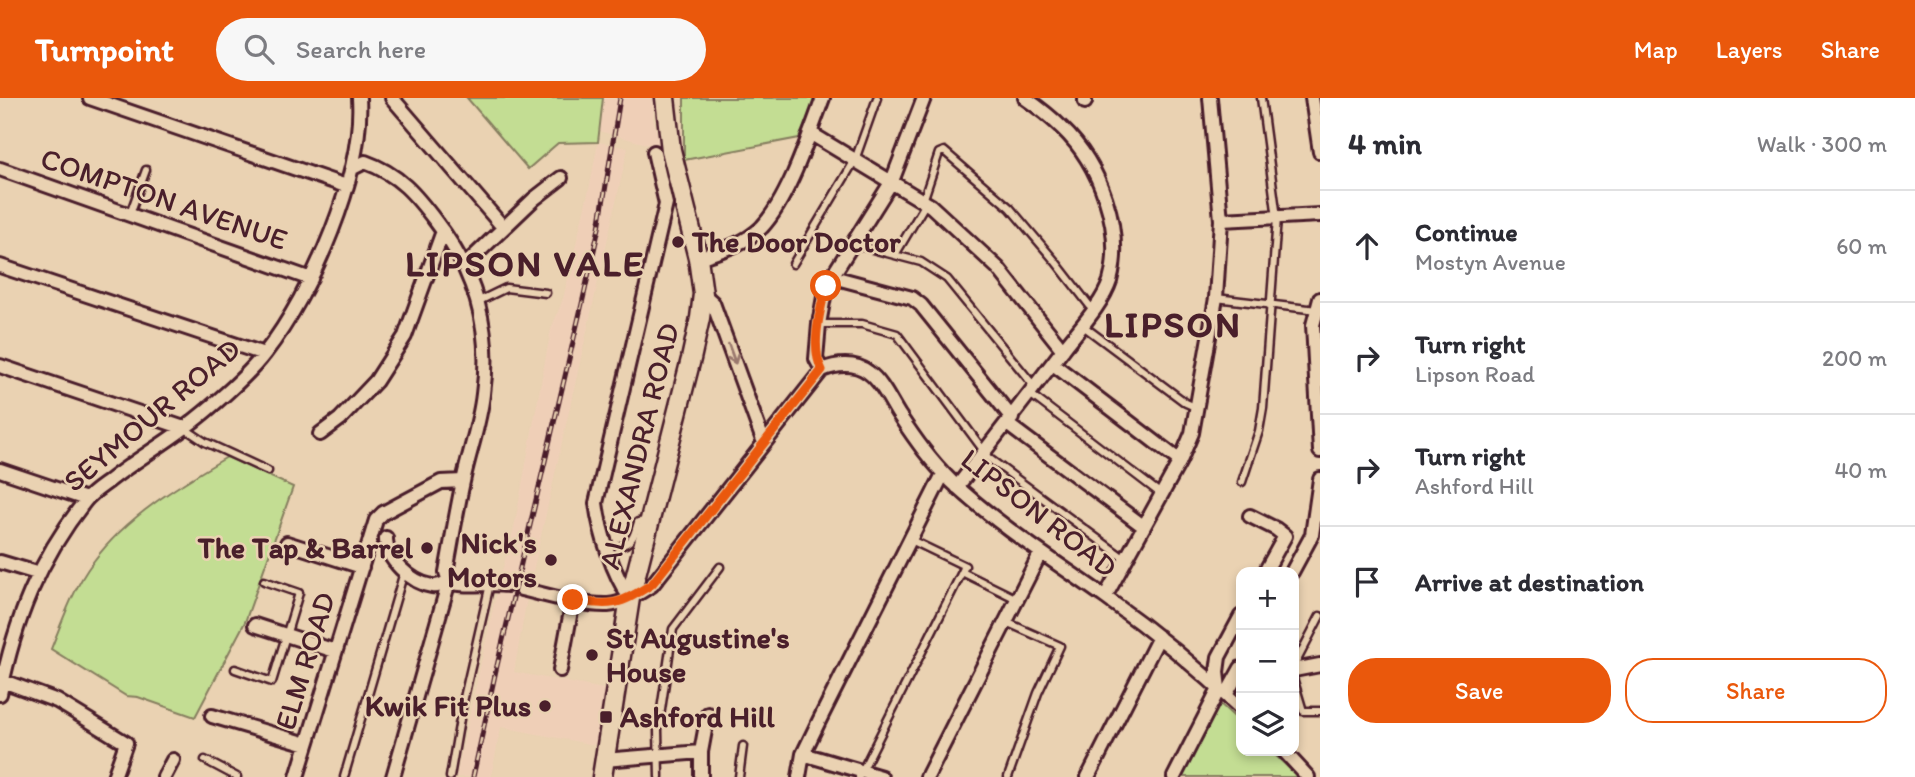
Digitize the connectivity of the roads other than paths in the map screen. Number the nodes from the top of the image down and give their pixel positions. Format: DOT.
graph roads {
  1 [pos="90,98"];
  2 [pos="359,98"];
  3 [pos="392,98"];
  4 [pos="665,98"];
  5 [pos="823,98"];
  6 [pos="877,98"];
  7 [pos="924,98"];
  8 [pos="1025,98"];
  9 [pos="1210,98"];
  10 [pos="1261,98"];
  11 [pos="1312,98"];
  12 [pos="810,132"];
  13 [pos="654,152"];
  14 [pos="1320,152"];
  15 [pos="855,160"];
  16 [pos="353,168"];
  17 [pos="0,169"];
  18 [pos="146,170"];
  19 [pos="561,178"];
  20 [pos="892,181"];
  21 [pos="346,186"];
  22 [pos="674,202"];
  23 [pos="924,202"];
  24 [pos="130,214"];
  25 [pos="1320,215"];
  26 [pos="1277,218"];
  27 [pos="1221,220"];
  28 [pos="503,228"];
  29 [pos="443,231"];
  30 [pos="853,244"];
  31 [pos="895,255"];
  32 [pos="698,258"];
  33 [pos="793,264"];
  34 [pos="465,265"];
  35 [pos="0,267"];
  36 [pos="832,277"];
  37 [pos="311,279"];
  38 [pos="546,293"];
  39 [pos="703,294"];
  40 [pos="1216,298"];
  41 [pos="477,302"];
  42 [pos="1270,304"];
  43 [pos="1319,304"];
  44 [pos="1093,310"];
  45 [pos="819,324"];
  46 [pos="1082,325"];
  47 [pos="1317,340"];
  48 [pos="1063,350"];
  49 [pos="264,354"];
  50 [pos="1053,364"];
  51 [pos="0,366"];
  52 [pos="822,370"];
  53 [pos="1033,391"];
  54 [pos="1195,407"];
  55 [pos="1319,409"];
  56 [pos="1009,421"];
  57 [pos="184,428"];
  58 [pos="320,434"];
  59 [pos="764,443"];
  60 [pos="1320,451"];
  61 [pos="984,453"];
  62 [pos="1180,461"];
  63 [pos="0,470"];
  64 [pos="268,471"];
  65 [pos="943,474"];
  66 [pos="1320,479"];
  67 [pos="463,481"];
  68 [pos="1242,482"];
  69 [pos="957,487"];
  70 [pos="1161,494"];
  71 [pos="86,499"];
  72 [pos="1250,516"];
  73 [pos="650,522"];
  74 [pos="1143,526"];
  75 [pos="1317,536"];
  76 [pos="386,538"];
  77 [pos="911,540"];
  78 [pos="287,543"];
  79 [pos="623,545"];
  80 [pos="1040,554"];
  81 [pos="1125,559"];
  82 [pos="0,562"];
  83 [pos="362,566"];
  84 [pos="720,567"];
  85 [pos="1268,567"];
  86 [pos="1295,567"];
  87 [pos="404,572"];
  88 [pos="962,572"];
  89 [pos="37,573"];
  90 [pos="264,581"];
  91 [pos="449,581"];
  92 [pos="490,583"];
  93 [pos="507,585"];
  94 [pos="521,589"];
  95 [pos="1105,597"];
  96 [pos="630,598"];
  97 [pos="1017,599"];
  98 [pos="573,600"];
  99 [pos="1319,620"];
  100 [pos="1006,622"];
  101 [pos="255,625"];
  102 [pos="1236,625"];
  103 [pos="285,636"];
  104 [pos="1159,637"];
  105 [pos="335,651"];
  106 [pos="1299,658"];
  107 [pos="1320,665"];
  108 [pos="1299,667"];
  109 [pos="235,669"];
  110 [pos="560,670"];
  111 [pos="1236,678"];
  112 [pos="1,687"];
  113 [pos="1223,692"];
  114 [pos="1298,693"];
  115 [pos="1236,704"];
  116 [pos="1320,711"];
  117 [pos="708,714"];
  118 [pos="212,716"];
  119 [pos="307,744"];
  120 [pos="743,746"];
  121 [pos="701,752"];
  122 [pos="803,754"];
  123 [pos="659,756"];
  124 [pos="1289,756"];
  125 [pos="173,760"];
  126 [pos="205,760"];
  127 [pos="610,768"];
  128 [pos="860,774"];
  129 [pos="114,777"];
  130 [pos="164,777"];
  131 [pos="237,777"];
  132 [pos="297,777"];
  133 [pos="344,777"];
  134 [pos="393,777"];
  135 [pos="450,777"];
  136 [pos="659,777"];
  137 [pos="701,777"];
  138 [pos="739,777"];
  139 [pos="799,777"];
  140 [pos="881,777"];
  141 [pos="927,777"];
  142 [pos="1008,777"];
  143 [pos="1088,777"];
  144 [pos="1174,777"];
  145 [pos="1308,777"];
  1 -- 21 [label="street"];
  2 -- 16 [label="street, SEYMOUR ROAD"];
  3 -- 28 [label="street"];
  4 -- 22 [label="main road"];
  5 -- 12 [label="street"];
  6 -- 15 [label="lane"];
  7 -- 20 [label="street"];
  8 -- 44 [label="street"];
  9 -- 27 [label="street"];
  10 -- 26 [label="lane"];
  11 -- 14 [label="street"];
  12 -- 15 [label="street"];
  12 -- 32 [label="street"];
  13 -- 22 [label="street"];
  15 -- 20 [label="street"];
  15 -- 33 [label="lane"];
  16 -- 21 [label="street, SEYMOUR ROAD"];
  16 -- 29 [label="street"];
  17 -- 24 [label="street, COMPTON AVENUE"];
  18 -- 24 [label="lane"];
  19 -- 28 [label="street"];
  20 -- 23 [label="street"];
  20 -- 30 [label="street"];
  21 -- 37 [label="street, SEYMOUR ROAD"];
  22 -- 32 [label="main road"];
  22 -- 96 [label="street"];
  23 -- 31 [label="lane"];
  23 -- 44 [label="lane"];
  23 -- 48 [label="street"];
  24 -- 37 [label="street, COMPTON AVENUE"];
  25 -- 26 [label="street"];
  26 -- 27 [label="street"];
  26 -- 42 [label="lane"];
  27 -- 40 [label="street"];
  28 -- 34 [label="street"];
  29 -- 34 [label="street"];
  29 -- 58 [label="street"];
  30 -- 31 [label="lane"];
  30 -- 36 [label="street"];
  31 -- 53 [label="lane"];
  32 -- 39 [label="main road"];
  34 -- 41 [label="street"];
  35 -- 49 [label="street"];
  36 -- 45 [label="street"];
  36 -- 56 [label="street"];
  37 -- 49 [label="street, SEYMOUR ROAD"];
  38 -- 41 [label="lane"];
  39 -- 59 [label="street, one-way"];
  39 -- 73 [label="main road, ALEXANDRA ROAD"];
  40 -- 42 [label="lane"];
  40 -- 54 [label="street"];
  41 -- 67 [label="street"];
  42 -- 43 [label="lane"];
  42 -- 68 [label="lane"];
  43 -- 47 [label="street"];
  44 -- 46 [label="street"];
  45 -- 52 [label="street"];
  45 -- 61 [label="lane"];
  46 -- 48 [label="street"];
  46 -- 54 [label="lane"];
  47 -- 55 [label="street"];
  48 -- 50 [label="street"];
  49 -- 57 [label="street, SEYMOUR ROAD"];
  50 -- 53 [label="street"];
  50 -- 62 [label="street"];
  51 -- 57 [label="street"];
  52 -- 59 [label="street"];
  52 -- 65 [label="street, LIPSON ROAD"];
  53 -- 56 [label="street"];
  53 -- 70 [label="lane"];
  54 -- 62 [label="street"];
  55 -- 60 [label="street"];
  56 -- 61 [label="street"];
  56 -- 74 [label="street"];
  57 -- 64 [label="lane"];
  57 -- 71 [label="street, SEYMOUR ROAD"];
  59 -- 96 [label="street"];
  61 -- 69 [label="street"];
  61 -- 81 [label="lane"];
  62 -- 70 [label="street"];
  63 -- 71 [label="street"];
  65 -- 69 [label="street, LIPSON ROAD"];
  65 -- 77 [label="street"];
  66 -- 75 [label="street"];
  67 -- 83 [label="street, ELM ROAD"];
  67 -- 91 [label="street"];
  69 -- 80 [label="street, LIPSON ROAD"];
  70 -- 74 [label="street"];
  71 -- 89 [label="street, SEYMOUR ROAD"];
  72 -- 85 [label="street"];
  73 -- 79 [label="lane"];
  73 -- 96 [label="main road, ALEXANDRA ROAD"];
  74 -- 81 [label="street"];
  75 -- 86 [label="street"];
  76 -- 87 [label="street"];
  77 -- 88 [label="lane"];
  77 -- 122 [label="street"];
  78 -- 83 [label="street"];
  80 -- 95 [label="street, LIPSON ROAD"];
  80 -- 97 [label="street"];
  81 -- 95 [label="street"];
  82 -- 89 [label="street"];
  83 -- 105 [label="street, ELM ROAD"];
  84 -- 123 [label="lane"];
  87 -- 91 [label="street"];
  87 -- 133 [label="lane"];
  88 -- 97 [label="lane"];
  88 -- 128 [label="lane"];
  89 -- 112 [label="street, SEYMOUR ROAD"];
  90 -- 103 [label="lane"];
  91 -- 92 [label="street"];
  91 -- 134 [label="street"];
  92 -- 93 [label="street"];
  92 -- 135 [label="lane"];
  94 -- 98 [label="street"];
  95 -- 104 [label="street, LIPSON ROAD"];
  96 -- 98 [label="street"];
  96 -- 127 [label="main road, ALEXANDRA ROAD"];
  97 -- 100 [label="street"];
  98 -- 110 [label="street"];
  99 -- 106 [label="lane"];
  100 -- 141 [label="street"];
  100 -- 142 [label="lane"];
  101 -- 103 [label="street"];
  102 -- 113 [label="street"];
  103 -- 105 [label="street"];
  103 -- 109 [label="lane"];
  104 -- 113 [label="street, LIPSON ROAD"];
  104 -- 143 [label="street"];
  105 -- 119 [label="street, ELM ROAD"];
  107 -- 108 [label="street"];
  111 -- 113 [label="street"];
  112 -- 129 [label="street"];
  113 -- 115 [label="street, LIPSON ROAD"];
  113 -- 144 [label="street"];
  114 -- 116 [label="lane"];
  117 -- 121 [label="street"];
  118 -- 119 [label="street"];
  119 -- 132 [label="street, ELM ROAD"];
  120 -- 138 [label="lane"];
  121 -- 123 [label="street"];
  121 -- 137 [label="street"];
  122 -- 128 [label="street"];
  122 -- 139 [label="street"];
  123 -- 127 [label="street"];
  123 -- 136 [label="lane"];
  124 -- 145 [label="street"];
  125 -- 130 [label="street"];
  126 -- 131 [label="lane"];
  128 -- 140 [label="street"];
}
